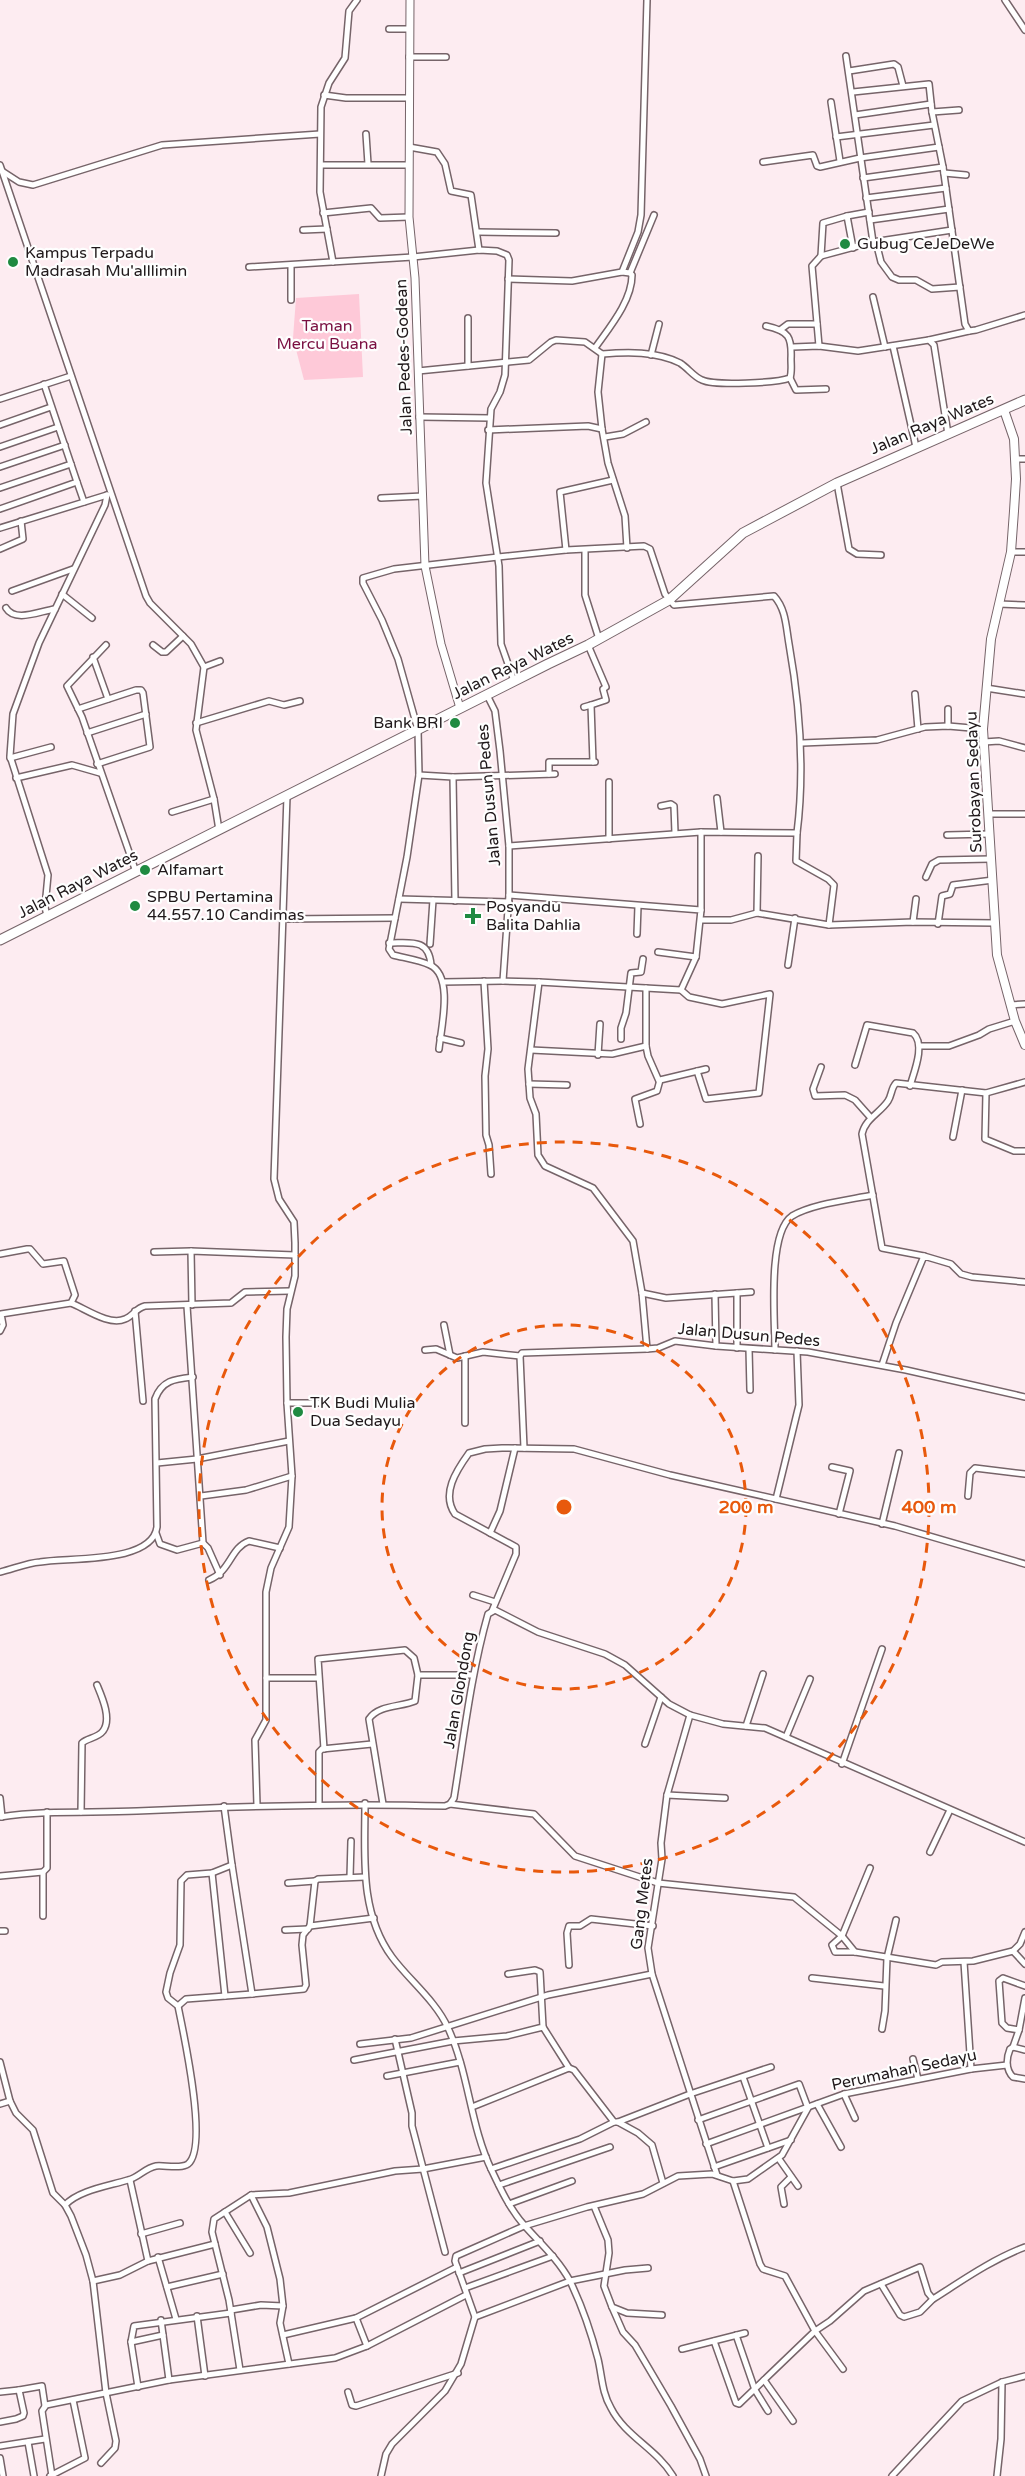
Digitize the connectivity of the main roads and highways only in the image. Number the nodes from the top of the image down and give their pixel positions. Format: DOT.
graph roads {
  1 [pos="1025,400"];
  2 [pos="1004,410"];
  3 [pos="0,940"];
  4 [pos="1025,1045"];
  1 -- 2 [label="highway, Jalan Raya Wates"];
  2 -- 3 [label="highway, Jalan Raya Wates"];
  2 -- 4 [label="main road, Surobayan Sedayu"];
}
